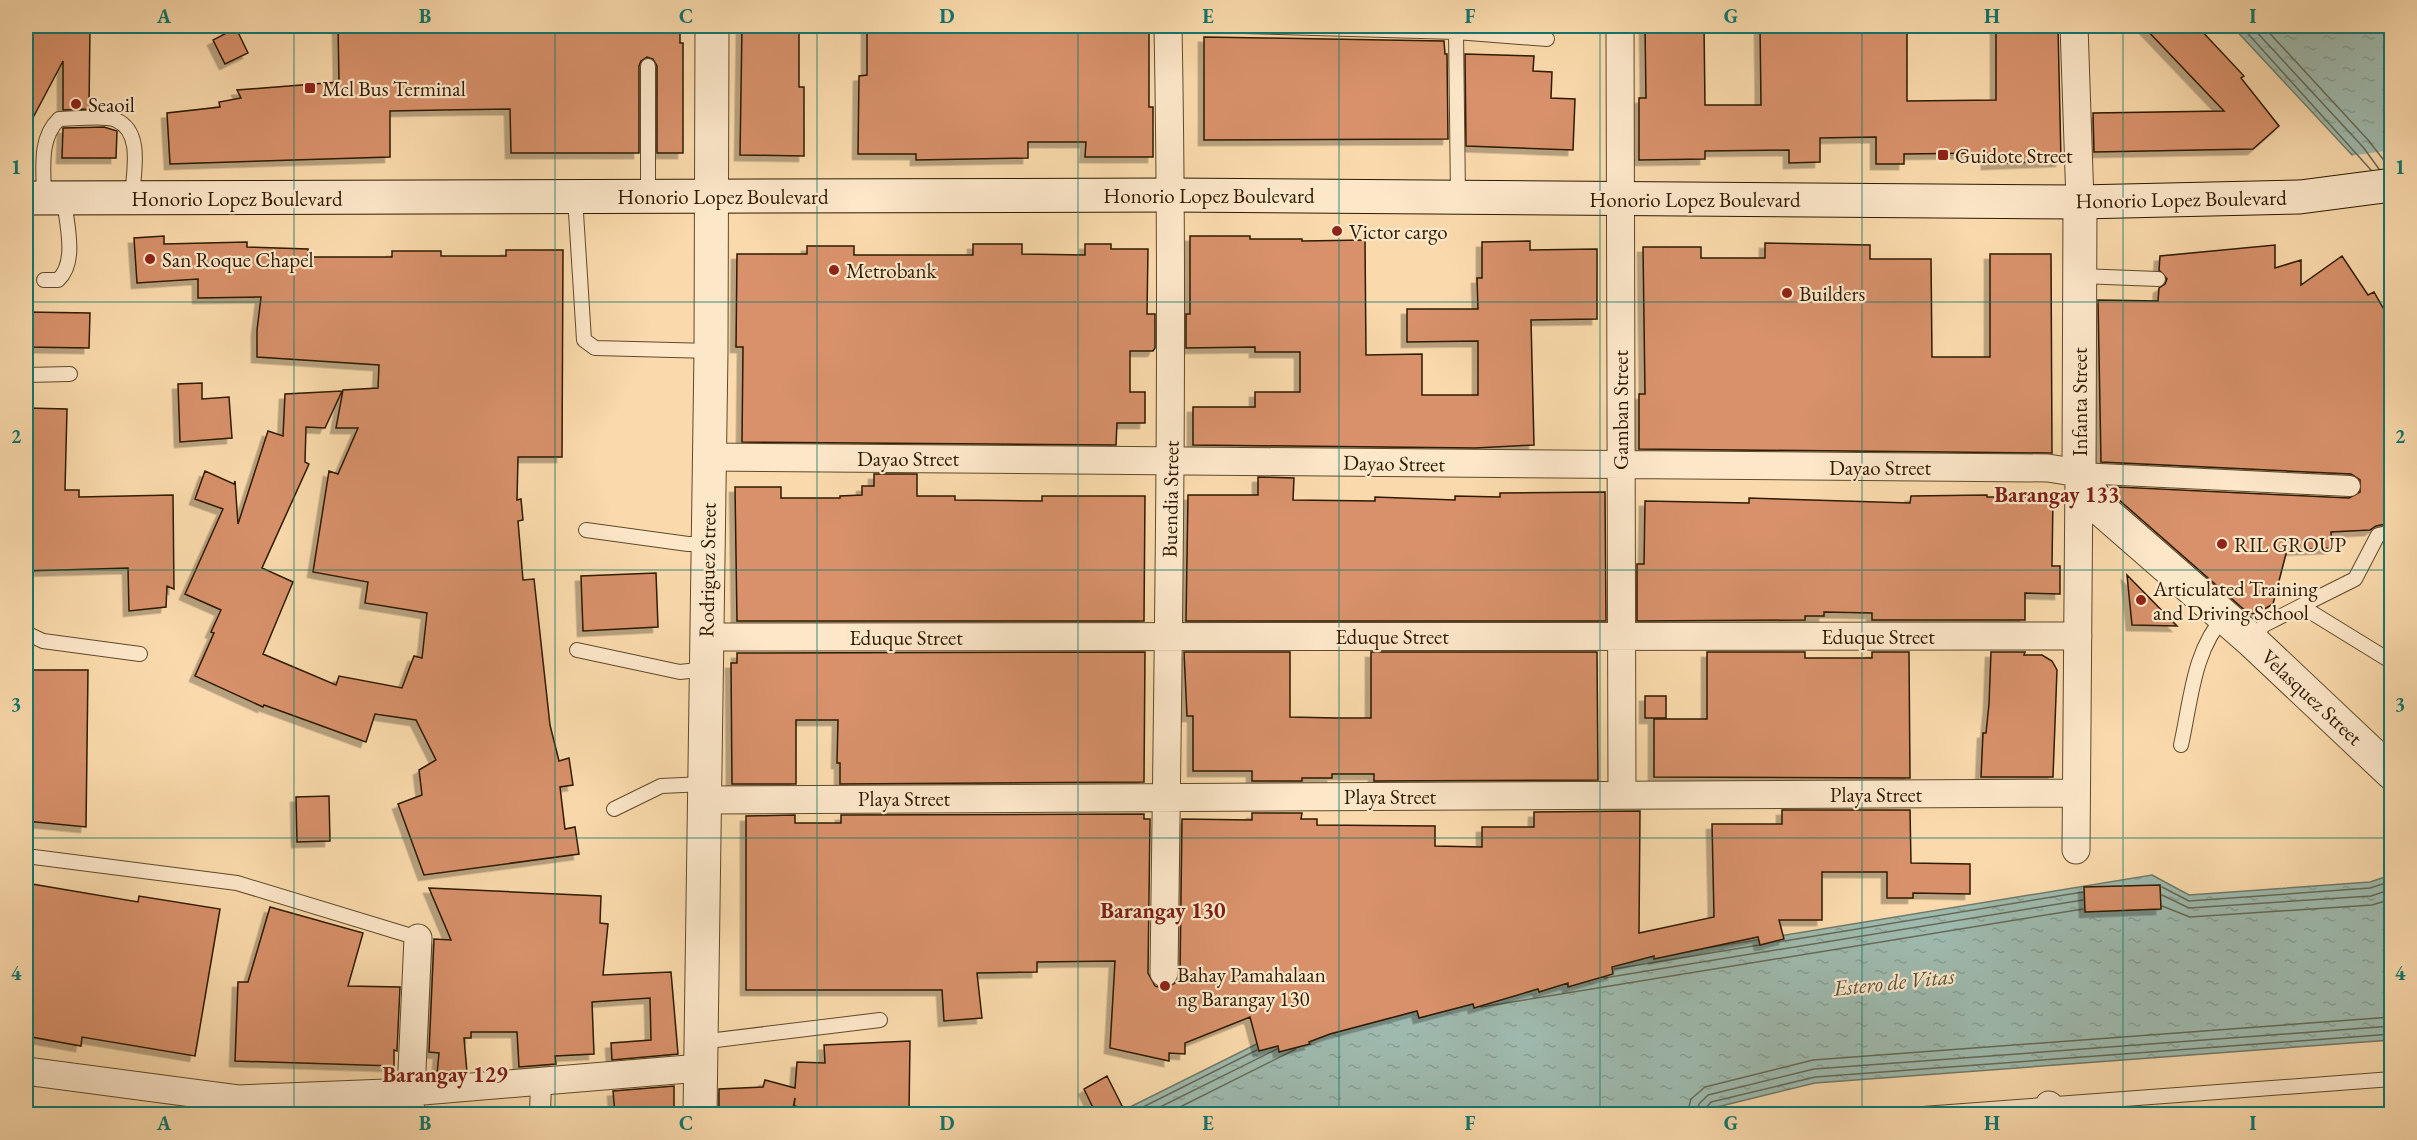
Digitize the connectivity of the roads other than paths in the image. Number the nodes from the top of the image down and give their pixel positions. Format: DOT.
graph roads {
  1 [pos="711,26"];
  2 [pos="1168,26"];
  3 [pos="1243,26"];
  4 [pos="1620,26"];
  5 [pos="2074,26"];
  6 [pos="1456,32"];
  7 [pos="1547,39"];
  8 [pos="648,66"];
  9 [pos="2391,185"];
  10 [pos="1171,195"];
  11 [pos="575,197"];
  12 [pos="648,197"];
  13 [pos="711,197"];
  14 [pos="1458,197"];
  15 [pos="45,198"];
  16 [pos="132,198"];
  17 [pos="1619,198"];
  18 [pos="2080,202"];
  19 [pos="2080,276"];
  20 [pos="2158,279"];
  21 [pos="44,280"];
  22 [pos="711,351"];
  23 [pos="70,374"];
  24 [pos="26,375"];
  25 [pos="708,457"];
  26 [pos="1170,461"];
  27 [pos="1620,465"];
  28 [pos="2079,473"];
  29 [pos="2350,486"];
  30 [pos="586,530"];
  31 [pos="2391,532"];
  32 [pos="707,544"];
  33 [pos="2301,606"];
  34 [pos="2225,616"];
  35 [pos="26,633"];
  36 [pos="1621,636"];
  37 [pos="2078,636"];
  38 [pos="706,637"];
  39 [pos="1168,637"];
  40 [pos="2251,640"];
  41 [pos="576,650"];
  42 [pos="140,654"];
  43 [pos="2391,663"];
  44 [pos="706,669"];
  45 [pos="2181,745"];
  46 [pos="2391,772"];
  47 [pos="704,792"];
  48 [pos="2076,793"];
  49 [pos="1622,795"];
  50 [pos="1166,798"];
  51 [pos="614,809"];
  52 [pos="2076,850"];
  53 [pos="26,856"];
  54 [pos="417,938"];
  55 [pos="1164,973"];
  56 [pos="880,1020"];
  57 [pos="700,1055"];
  58 [pos="26,1071"];
  59 [pos="2391,1079"];
  60 [pos="541,1081"];
  61 [pos="414,1099"];
  62 [pos="238,1107"];
  63 [pos="2050,1110"];
  64 [pos="540,1114"];
  65 [pos="700,1114"];
  66 [pos="1923,1114"];
  1 -- 13 [label="main road, Rodriguez Street"];
  2 -- 10 [label="street, Buendia Street"];
  3 -- 6 [label="lane"];
  4 -- 17 [label="street, Gamban Street"];
  5 -- 18 [label="street, Infanta Street"];
  6 -- 7 [label="lane"];
  6 -- 14 [label="lane"];
  8 -- 12 [label="lane"];
  9 -- 18 [label="main road, Honorio Lopez Boulevard"];
  10 -- 13 [label="main road, Honorio Lopez Boulevard"];
  10 -- 14 [label="main road, Honorio Lopez Boulevard"];
  10 -- 26 [label="street, Buendia Street"];
  11 -- 12 [label="main road, Honorio Lopez Boulevard"];
  11 -- 16 [label="main road, Honorio Lopez Boulevard"];
  11 -- 22 [label="lane"];
  12 -- 13 [label="main road, Honorio Lopez Boulevard"];
  13 -- 22 [label="main road, Rodriguez Street"];
  14 -- 17 [label="main road, Honorio Lopez Boulevard"];
  15 -- 16 [label="main road, Honorio Lopez Boulevard"];
  15 -- 16 [label="lane"];
  15 -- 21 [label="lane"];
  17 -- 18 [label="main road, Honorio Lopez Boulevard"];
  17 -- 27 [label="street, Gamban Street"];
  18 -- 19 [label="main road, Infanta Street"];
  19 -- 20 [label="lane"];
  19 -- 28 [label="main road, Infanta Street"];
  22 -- 25 [label="main road, Rodriguez Street"];
  23 -- 24 [label="lane"];
  25 -- 26 [label="street, Dayao Street"];
  25 -- 32 [label="main road, Rodriguez Street"];
  26 -- 27 [label="street, Dayao Street"];
  26 -- 39 [label="street, Buendia Street"];
  27 -- 28 [label="street, Dayao Street"];
  27 -- 36 [label="street, Gamban Street"];
  28 -- 29 [label="street"];
  28 -- 34 [label="main road, Velasquez Street"];
  28 -- 37 [label="street, Infanta Street"];
  30 -- 32 [label="lane"];
  31 -- 33 [label="lane"];
  32 -- 38 [label="main road, Rodriguez Street"];
  33 -- 40 [label="lane"];
  33 -- 43 [label="lane"];
  34 -- 40 [label="main road, Velasquez Street"];
  34 -- 45 [label="lane"];
  35 -- 42 [label="lane"];
  36 -- 37 [label="street, Eduque Street"];
  36 -- 39 [label="street, Eduque Street"];
  36 -- 49 [label="street, Gamban Street"];
  37 -- 48 [label="street, Infanta Street"];
  38 -- 39 [label="street, Eduque Street"];
  38 -- 44 [label="main road, Rodriguez Street"];
  39 -- 50 [label="street, Buendia Street"];
  40 -- 46 [label="main road, Velasquez Street"];
  41 -- 44 [label="lane"];
  44 -- 47 [label="main road, Rodriguez Street"];
  47 -- 50 [label="street, Playa Street"];
  47 -- 51 [label="lane"];
  47 -- 57 [label="main road, Rodriguez Street"];
  48 -- 49 [label="street, Playa Street"];
  48 -- 52 [label="street, Infanta Street"];
  49 -- 50 [label="street, Playa Street"];
  50 -- 55 [label="street, Buendia Street"];
  53 -- 54 [label="lane"];
  54 -- 61 [label="street"];
  56 -- 57 [label="lane"];
  57 -- 60 [label="street"];
  57 -- 65 [label="main road, Rodriguez Street"];
  58 -- 62 [label="street"];
  59 -- 63 [label="lane"];
  60 -- 61 [label="street"];
  60 -- 64 [label="street"];
  61 -- 62 [label="street"];
  63 -- 66 [label="lane"];
}
